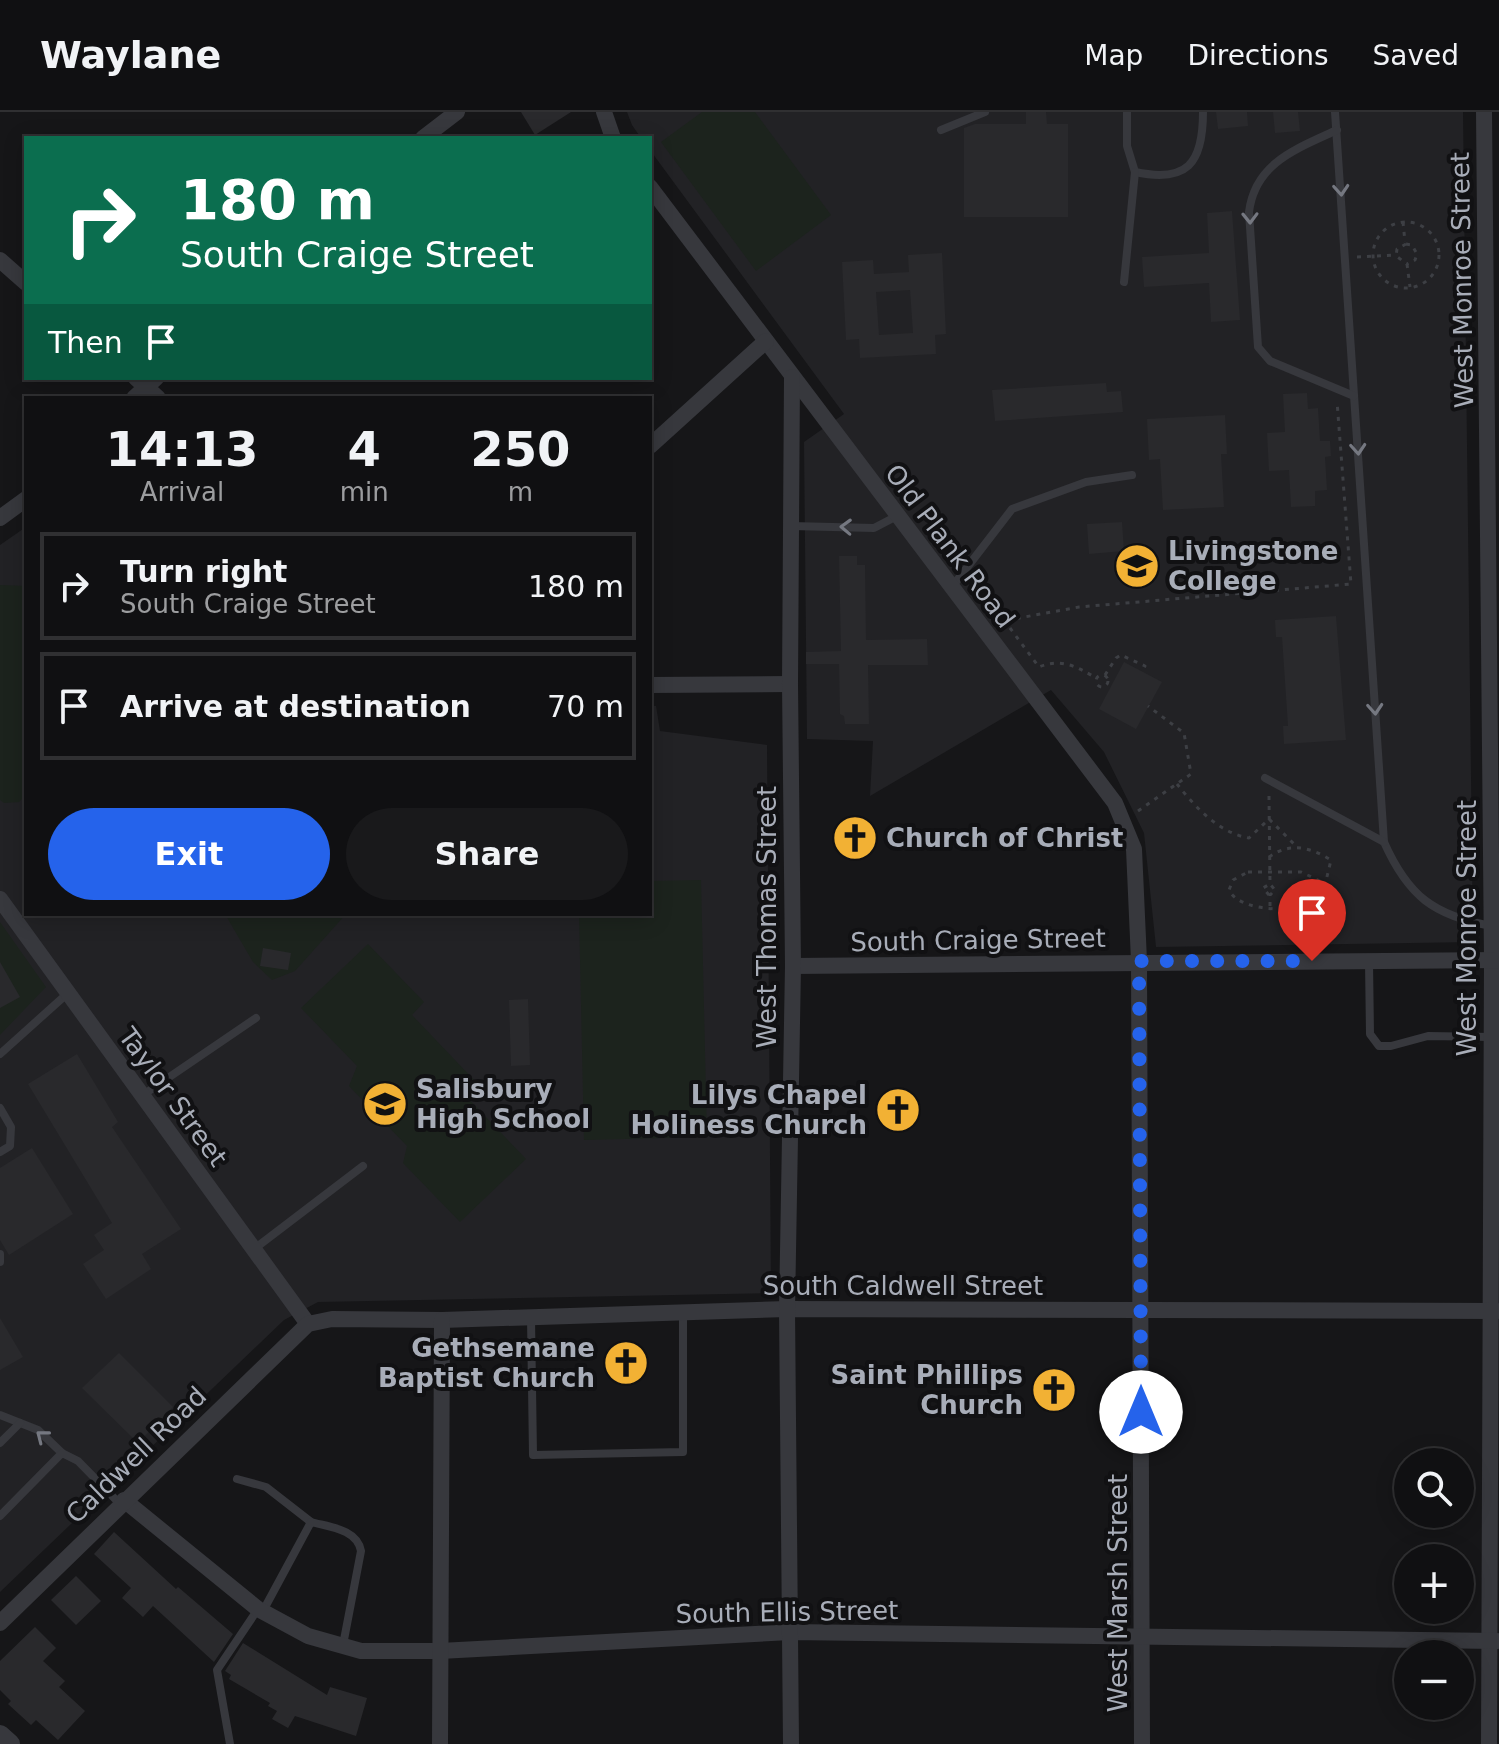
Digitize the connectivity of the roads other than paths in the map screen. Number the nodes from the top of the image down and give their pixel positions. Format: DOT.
graph roads {
  1 [pos="457,112"];
  2 [pos="604,112"];
  3 [pos="985,112"];
  4 [pos="1127,112"];
  5 [pos="1203,112"];
  6 [pos="1335,112"];
  7 [pos="1484,112"];
  8 [pos="941,130"];
  9 [pos="1337,130"];
  10 [pos="426,136"];
  11 [pos="612,136"];
  12 [pos="1135,172"];
  13 [pos="652,190"];
  14 [pos="0,260"];
  15 [pos="24,281"];
  16 [pos="1124,282"];
  17 [pos="766,341"];
  18 [pos="792,377"];
  19 [pos="1354,396"];
  20 [pos="652,444"];
  21 [pos="1132,475"];
  22 [pos="24,500"];
  23 [pos="897,516"];
  24 [pos="0,518"];
  25 [pos="791,526"];
  26 [pos="952,588"];
  27 [pos="1494,610"];
  28 [pos="790,684"];
  29 [pos="652,685"];
  30 [pos="1267,779"];
  31 [pos="1384,842"];
  32 [pos="0,899"];
  33 [pos="1492,926"];
  34 [pos="1496,960"];
  35 [pos="1139,961"];
  36 [pos="1369,961"];
  37 [pos="793,966"];
  38 [pos="68,993"];
  39 [pos="256,1018"];
  40 [pos="1492,1037"];
  41 [pos="0,1054"];
  42 [pos="143,1096"];
  43 [pos="0,1108"];
  44 [pos="0,1152"];
  45 [pos="363,1166"];
  46 [pos="254,1249"];
  47 [pos="0,1254"];
  48 [pos="0,1262"];
  49 [pos="787,1309"];
  50 [pos="1494,1311"];
  51 [pos="683,1312"];
  52 [pos="1141,1312"];
  53 [pos="531,1317"];
  54 [pos="442,1320"];
  55 [pos="308,1324"];
  56 [pos="0,1415"];
  57 [pos="20,1423"];
  58 [pos="0,1443"];
  59 [pos="62,1453"];
  60 [pos="237,1479"];
  61 [pos="122,1502"];
  62 [pos="0,1516"];
  63 [pos="311,1522"];
  64 [pos="260,1610"];
  65 [pos="0,1623"];
  66 [pos="790,1632"];
  67 [pos="1142,1638"];
  68 [pos="1494,1642"];
  69 [pos="342,1646"];
  70 [pos="440,1651"];
  71 [pos="0,1735"];
  72 [pos="10,1744"];
  73 [pos="230,1744"];
  74 [pos="440,1744"];
  75 [pos="791,1744"];
  76 [pos="1142,1744"];
  77 [pos="1489,1744"];
  1 -- 10 [label="street"];
  2 -- 11 [label="street"];
  3 -- 8 [label="lane"];
  4 -- 12 [label="lane"];
  5 -- 12 [label="lane"];
  6 -- 9 [label="lane"];
  7 -- 27 [label="street, West Monroe Street"];
  9 -- 19 [label="lane, one-way"];
  9 -- 19 [label="lane, one-way"];
  12 -- 16 [label="lane"];
  13 -- 17 [label="street, Old Plank Road"];
  14 -- 15 [label="street"];
  17 -- 18 [label="street, Old Plank Road"];
  17 -- 20 [label="street"];
  18 -- 23 [label="street, Old Plank Road"];
  18 -- 25 [label="street, West Thomas Street"];
  19 -- 31 [label="lane, one-way"];
  21 -- 26 [label="lane"];
  22 -- 24 [label="street"];
  23 -- 25 [label="lane, one-way"];
  23 -- 26 [label="street, Old Plank Road"];
  25 -- 28 [label="street, West Thomas Street"];
  26 -- 35 [label="street, Old Plank Road"];
  27 -- 33 [label="street, West Monroe Street"];
  28 -- 29 [label="street"];
  28 -- 37 [label="street, West Thomas Street"];
  30 -- 31 [label="lane"];
  31 -- 33 [label="lane"];
  32 -- 38 [label="street, Taylor Street"];
  33 -- 34 [label="street, West Monroe Street"];
  34 -- 36 [label="street, South Craige Street"];
  34 -- 40 [label="street, West Monroe Street"];
  35 -- 36 [label="street, South Craige Street"];
  35 -- 37 [label="street, South Craige Street"];
  35 -- 52 [label="street, West Marsh Street"];
  36 -- 40 [label="lane"];
  37 -- 49 [label="street, West Thomas Street"];
  38 -- 41 [label="lane"];
  38 -- 42 [label="street, Taylor Street"];
  39 -- 42 [label="lane"];
  40 -- 50 [label="street, West Monroe Street"];
  42 -- 46 [label="street, Taylor Street"];
  43 -- 44 [label="lane"];
  45 -- 46 [label="lane"];
  46 -- 55 [label="street, Taylor Street"];
  47 -- 48 [label="lane"];
  49 -- 51 [label="street, South Caldwell Street"];
  49 -- 52 [label="street, South Caldwell Street"];
  49 -- 66 [label="street, West Thomas Street"];
  50 -- 52 [label="street, South Caldwell Street"];
  50 -- 68 [label="street, West Monroe Street"];
  51 -- 53 [label="street, South Caldwell Street"];
  51 -- 53 [label="lane"];
  52 -- 67 [label="street, West Marsh Street"];
  53 -- 54 [label="street, South Caldwell Street"];
  54 -- 55 [label="street, South Caldwell Street"];
  54 -- 70 [label="street"];
  55 -- 61 [label="street, Caldwell Road"];
  56 -- 57 [label="lane"];
  57 -- 58 [label="lane"];
  59 -- 57 [label="lane, one-way"];
  59 -- 61 [label="lane"];
  59 -- 62 [label="lane"];
  60 -- 63 [label="lane"];
  61 -- 64 [label="street, South Ellis Street"];
  61 -- 65 [label="street, Caldwell Road"];
  63 -- 64 [label="lane"];
  63 -- 69 [label="lane"];
  64 -- 69 [label="street, South Ellis Street"];
  64 -- 73 [label="lane"];
  66 -- 67 [label="street, South Ellis Street"];
  66 -- 70 [label="street, South Ellis Street"];
  66 -- 75 [label="street, West Thomas Street"];
  67 -- 68 [label="street, South Ellis Street"];
  67 -- 76 [label="street, West Marsh Street"];
  68 -- 77 [label="street, West Monroe Street"];
  69 -- 70 [label="street, South Ellis Street"];
  70 -- 74 [label="street"];
  71 -- 72 [label="street"];
}
